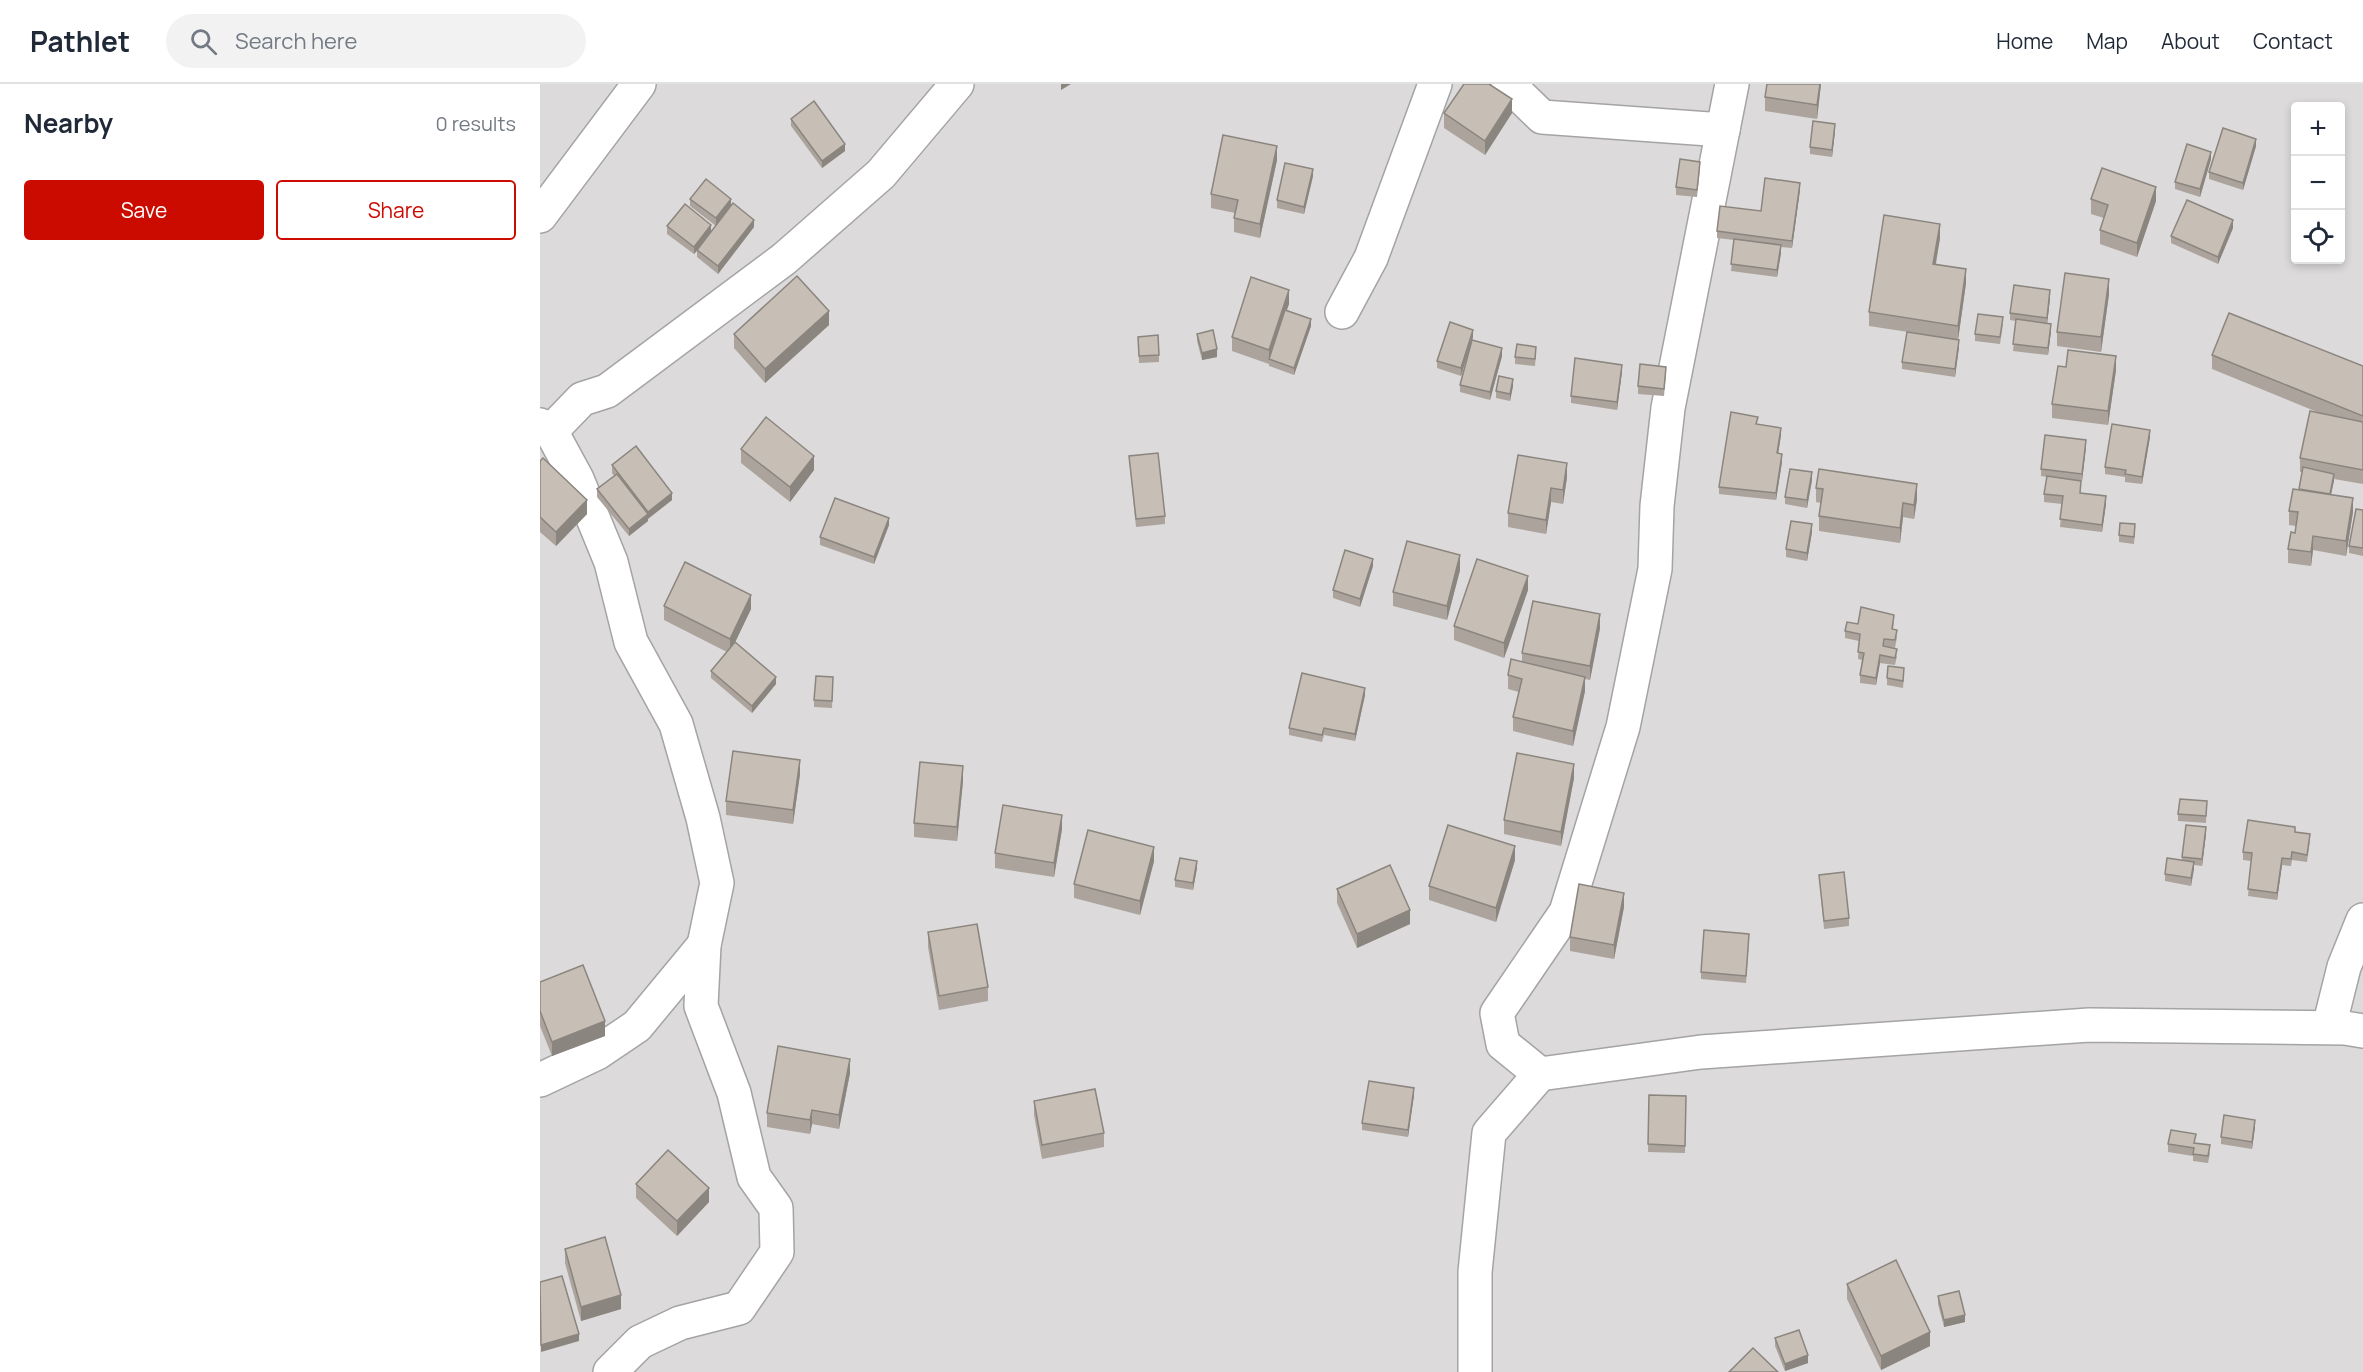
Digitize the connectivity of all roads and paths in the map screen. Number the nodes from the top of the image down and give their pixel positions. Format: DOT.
graph roads {
  1 [pos="639,84"];
  2 [pos="957,84"];
  3 [pos="1435,84"];
  4 [pos="1508,84"];
  5 [pos="1732,84"];
  6 [pos="1723,130"];
  7 [pos="540,216"];
  8 [pos="1342,312"];
  9 [pos="545,428"];
  10 [pos="2363,920"];
  11 [pos="704,945"];
  12 [pos="2329,1028"];
  13 [pos="2363,1031"];
  14 [pos="1540,1074"];
  15 [pos="540,1080"];
  16 [pos="610,1372"];
  17 [pos="1475,1372"];
  1 -- 7 [label="street"];
  2 -- 9 [label="street"];
  3 -- 8 [label="street"];
  4 -- 6 [label="street"];
  5 -- 6 [label="street"];
  6 -- 14 [label="street"];
  9 -- 11 [label="street"];
  10 -- 12 [label="street"];
  11 -- 15 [label="street"];
  11 -- 16 [label="street"];
  12 -- 13 [label="street"];
  12 -- 14 [label="street"];
  14 -- 17 [label="street"];
}
